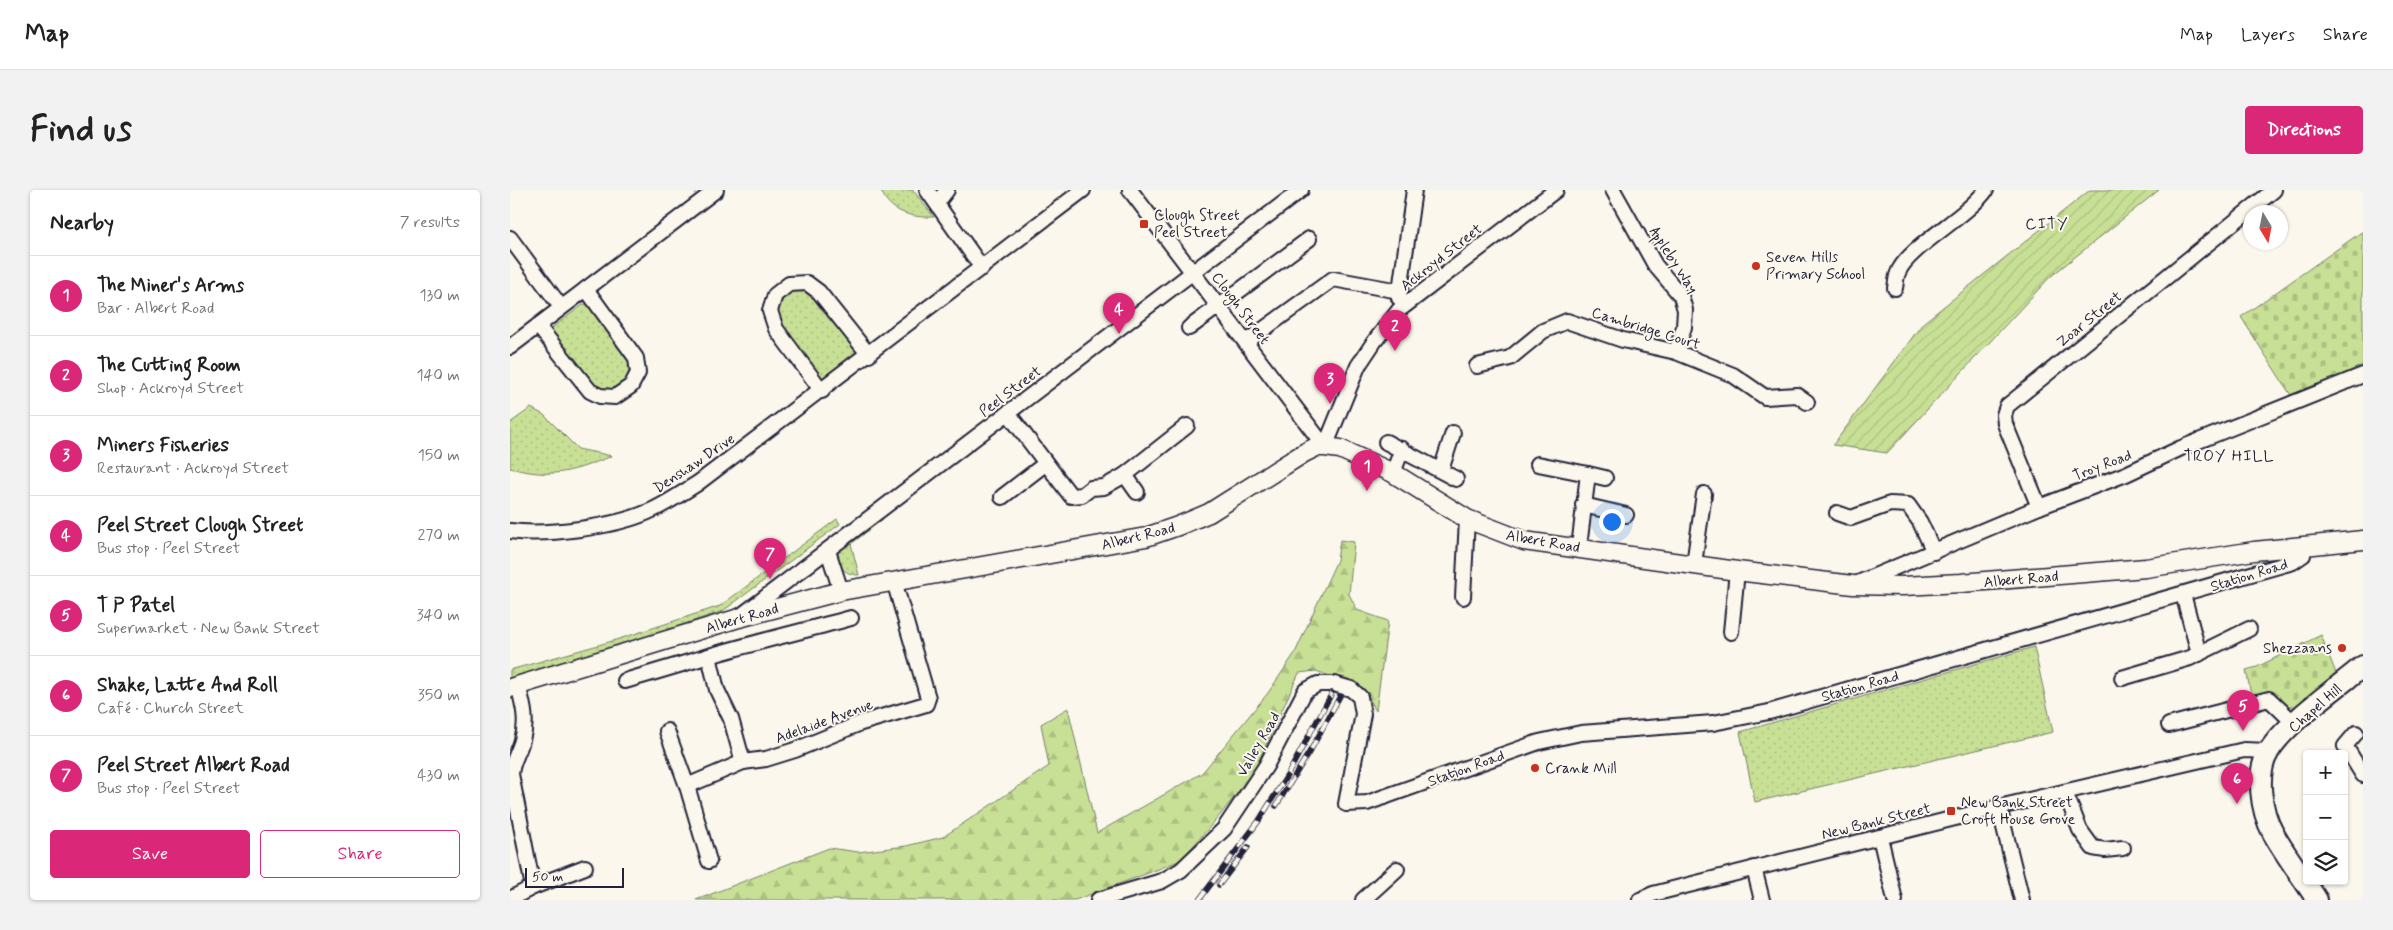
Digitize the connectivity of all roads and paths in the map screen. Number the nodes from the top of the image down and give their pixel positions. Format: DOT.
graph roads {
  1 [pos="716,190"];
  2 [pos="927,190"];
  3 [pos="947,190"];
  4 [pos="1084,190"];
  5 [pos="1130,190"];
  6 [pos="1300,190"];
  7 [pos="1414,190"];
  8 [pos="1555,190"];
  9 [pos="1613,190"];
  10 [pos="1986,190"];
  11 [pos="2274,190"];
  12 [pos="937,203"];
  13 [pos="510,238"];
  14 [pos="1309,239"];
  15 [pos="982,268"];
  16 [pos="1193,272"];
  17 [pos="1896,288"];
  18 [pos="586,289"];
  19 [pos="1399,291"];
  20 [pos="1219,306"];
  21 [pos="561,307"];
  22 [pos="1399,310"];
  23 [pos="538,326"];
  24 [pos="1189,328"];
  25 [pos="1246,342"];
  26 [pos="510,347"];
  27 [pos="1676,352"];
  28 [pos="869,355"];
  29 [pos="1477,366"];
  30 [pos="2363,375"];
  31 [pos="822,390"];
  32 [pos="1807,402"];
  33 [pos="1008,413"];
  34 [pos="1187,426"];
  35 [pos="1453,433"];
  36 [pos="1386,442"];
  37 [pos="1325,447"];
  38 [pos="1402,448"];
  39 [pos="1045,464"];
  40 [pos="1538,464"];
  41 [pos="1441,470"];
  42 [pos="1394,473"];
  43 [pos="1588,474"];
  44 [pos="1125,475"];
  45 [pos="1605,478"];
  46 [pos="1456,479"];
  47 [pos="1137,492"];
  48 [pos="1704,494"];
  49 [pos="1002,497"];
  50 [pos="1583,505"];
  51 [pos="2039,507"];
  52 [pos="1837,513"];
  53 [pos="1626,515"];
  54 [pos="1467,518"];
  55 [pos="510,531"];
  56 [pos="2363,540"];
  57 [pos="2303,546"];
  58 [pos="1579,547"];
  59 [pos="828,550"];
  60 [pos="1934,552"];
  61 [pos="1694,564"];
  62 [pos="1738,571"];
  63 [pos="894,581"];
  64 [pos="1853,585"];
  65 [pos="841,591"];
  66 [pos="2183,594"];
  67 [pos="1463,597"];
  68 [pos="739,618"];
  69 [pos="851,618"];
  70 [pos="2249,629"];
  71 [pos="1731,632"];
  72 [pos="2199,654"];
  73 [pos="709,656"];
  74 [pos="2363,666"];
  75 [pos="2122,678"];
  76 [pos="625,681"];
  77 [pos="514,686"];
  78 [pos="2294,723"];
  79 [pos="2169,725"];
  80 [pos="667,731"];
  81 [pos="2356,733"];
  82 [pos="2268,751"];
  83 [pos="743,762"];
  84 [pos="511,774"];
  85 [pos="2363,774"];
  86 [pos="687,786"];
  87 [pos="2065,792"];
  88 [pos="1346,804"];
  89 [pos="1999,807"];
  90 [pos="1880,837"];
  91 [pos="2123,848"];
  92 [pos="709,861"];
  93 [pos="585,867"];
  94 [pos="1397,868"];
  95 [pos="1754,868"];
  96 [pos="533,887"];
  97 [pos="510,899"];
  98 [pos="1098,900"];
  99 [pos="1362,900"];
  100 [pos="1640,900"];
  101 [pos="1762,900"];
  102 [pos="1896,900"];
  103 [pos="2022,900"];
  104 [pos="2317,900"];
  1 -- 18 [label="street"];
  2 -- 12 [label="street"];
  3 -- 12 [label="street"];
  4 -- 15 [label="street, Denshaw Drive"];
  5 -- 16 [label="street, Clough Street"];
  6 -- 16 [label="street, Peel Street"];
  7 -- 19 [label="street"];
  8 -- 22 [label="street, Ackroyd Street"];
  9 -- 27 [label="street, Appleby Way"];
  10 -- 17 [label="street"];
  11 -- 51 [label="street, Zoar Street"];
  12 -- 15 [label="street"];
  13 -- 21 [label="street"];
  14 -- 20 [label="street"];
  15 -- 28 [label="street, Denshaw Drive"];
  16 -- 20 [label="street, Clough Street"];
  16 -- 33 [label="street, Peel Street"];
  18 -- 21 [label="street"];
  18 -- 23 [label="street"];
  19 -- 22 [label="street"];
  19 -- 25 [label="street"];
  20 -- 24 [label="street"];
  20 -- 25 [label="street, Clough Street"];
  21 -- 23 [label="street"];
  22 -- 37 [label="street, Ackroyd Street"];
  23 -- 26 [label="street"];
  25 -- 37 [label="street, Clough Street"];
  27 -- 29 [label="street, Cambridge Court"];
  27 -- 32 [label="street, Cambridge Court"];
  28 -- 31 [label="street, Denshaw Drive"];
  28 -- 31 [label="street"];
  30 -- 51 [label="street, Troy Road"];
  31 -- 55 [label="street, Denshaw Drive"];
  33 -- 39 [label="street"];
  33 -- 59 [label="street, Peel Street"];
  34 -- 44 [label="street"];
  35 -- 41 [label="street"];
  36 -- 38 [label="street"];
  37 -- 42 [label="street, Albert Road"];
  37 -- 63 [label="street, Albert Road"];
  38 -- 41 [label="street"];
  38 -- 42 [label="street"];
  39 -- 44 [label="street"];
  39 -- 49 [label="street"];
  40 -- 43 [label="street"];
  41 -- 46 [label="street"];
  42 -- 54 [label="street, Albert Road"];
  43 -- 45 [label="street"];
  43 -- 50 [label="street"];
  44 -- 47 [label="street"];
  48 -- 61 [label="street"];
  50 -- 53 [label="street"];
  50 -- 58 [label="street"];
  51 -- 60 [label="street, Troy Road"];
  52 -- 60 [label="street"];
  54 -- 58 [label="street, Albert Road"];
  54 -- 67 [label="street"];
  56 -- 57 [label="street, Station Road"];
  57 -- 64 [label="street, Albert Road"];
  57 -- 66 [label="street, Station Road"];
  58 -- 61 [label="street, Albert Road"];
  59 -- 65 [label="street"];
  59 -- 68 [label="street, Peel Street"];
  60 -- 64 [label="street, Troy Road"];
  61 -- 62 [label="street, Albert Road"];
  62 -- 64 [label="street, Albert Road"];
  62 -- 71 [label="street"];
  63 -- 65 [label="street, Albert Road"];
  63 -- 83 [label="street, Adelaide Avenue"];
  65 -- 68 [label="street, Albert Road"];
  66 -- 72 [label="street"];
  66 -- 88 [label="street, Station Road"];
  68 -- 77 [label="street, Albert Road"];
  69 -- 73 [label="street"];
  70 -- 72 [label="street"];
  72 -- 75 [label="street"];
  73 -- 76 [label="street"];
  73 -- 83 [label="street"];
  74 -- 78 [label="main road, Chapel Hill"];
  77 -- 84 [label="street"];
  78 -- 79 [label="street"];
  78 -- 82 [label="main road, Chapel Hill"];
  80 -- 86 [label="street"];
  81 -- 85 [label="street"];
  82 -- 87 [label="street, New Bank Street"];
  82 -- 104 [label="main road"];
  83 -- 86 [label="street, Adelaide Avenue"];
  84 -- 96 [label="street"];
  86 -- 92 [label="street"];
  87 -- 89 [label="street, New Bank Street"];
  87 -- 91 [label="street"];
  88 -- 98 [label="street, Valley Road"];
  89 -- 90 [label="street, New Bank Street"];
  89 -- 103 [label="street"];
  90 -- 95 [label="street, New Bank Street"];
  90 -- 102 [label="street"];
  93 -- 96 [label="street"];
  94 -- 99 [label="street"];
  95 -- 100 [label="street, New Bank Street"];
  95 -- 101 [label="street"];
  96 -- 97 [label="street"];
}
